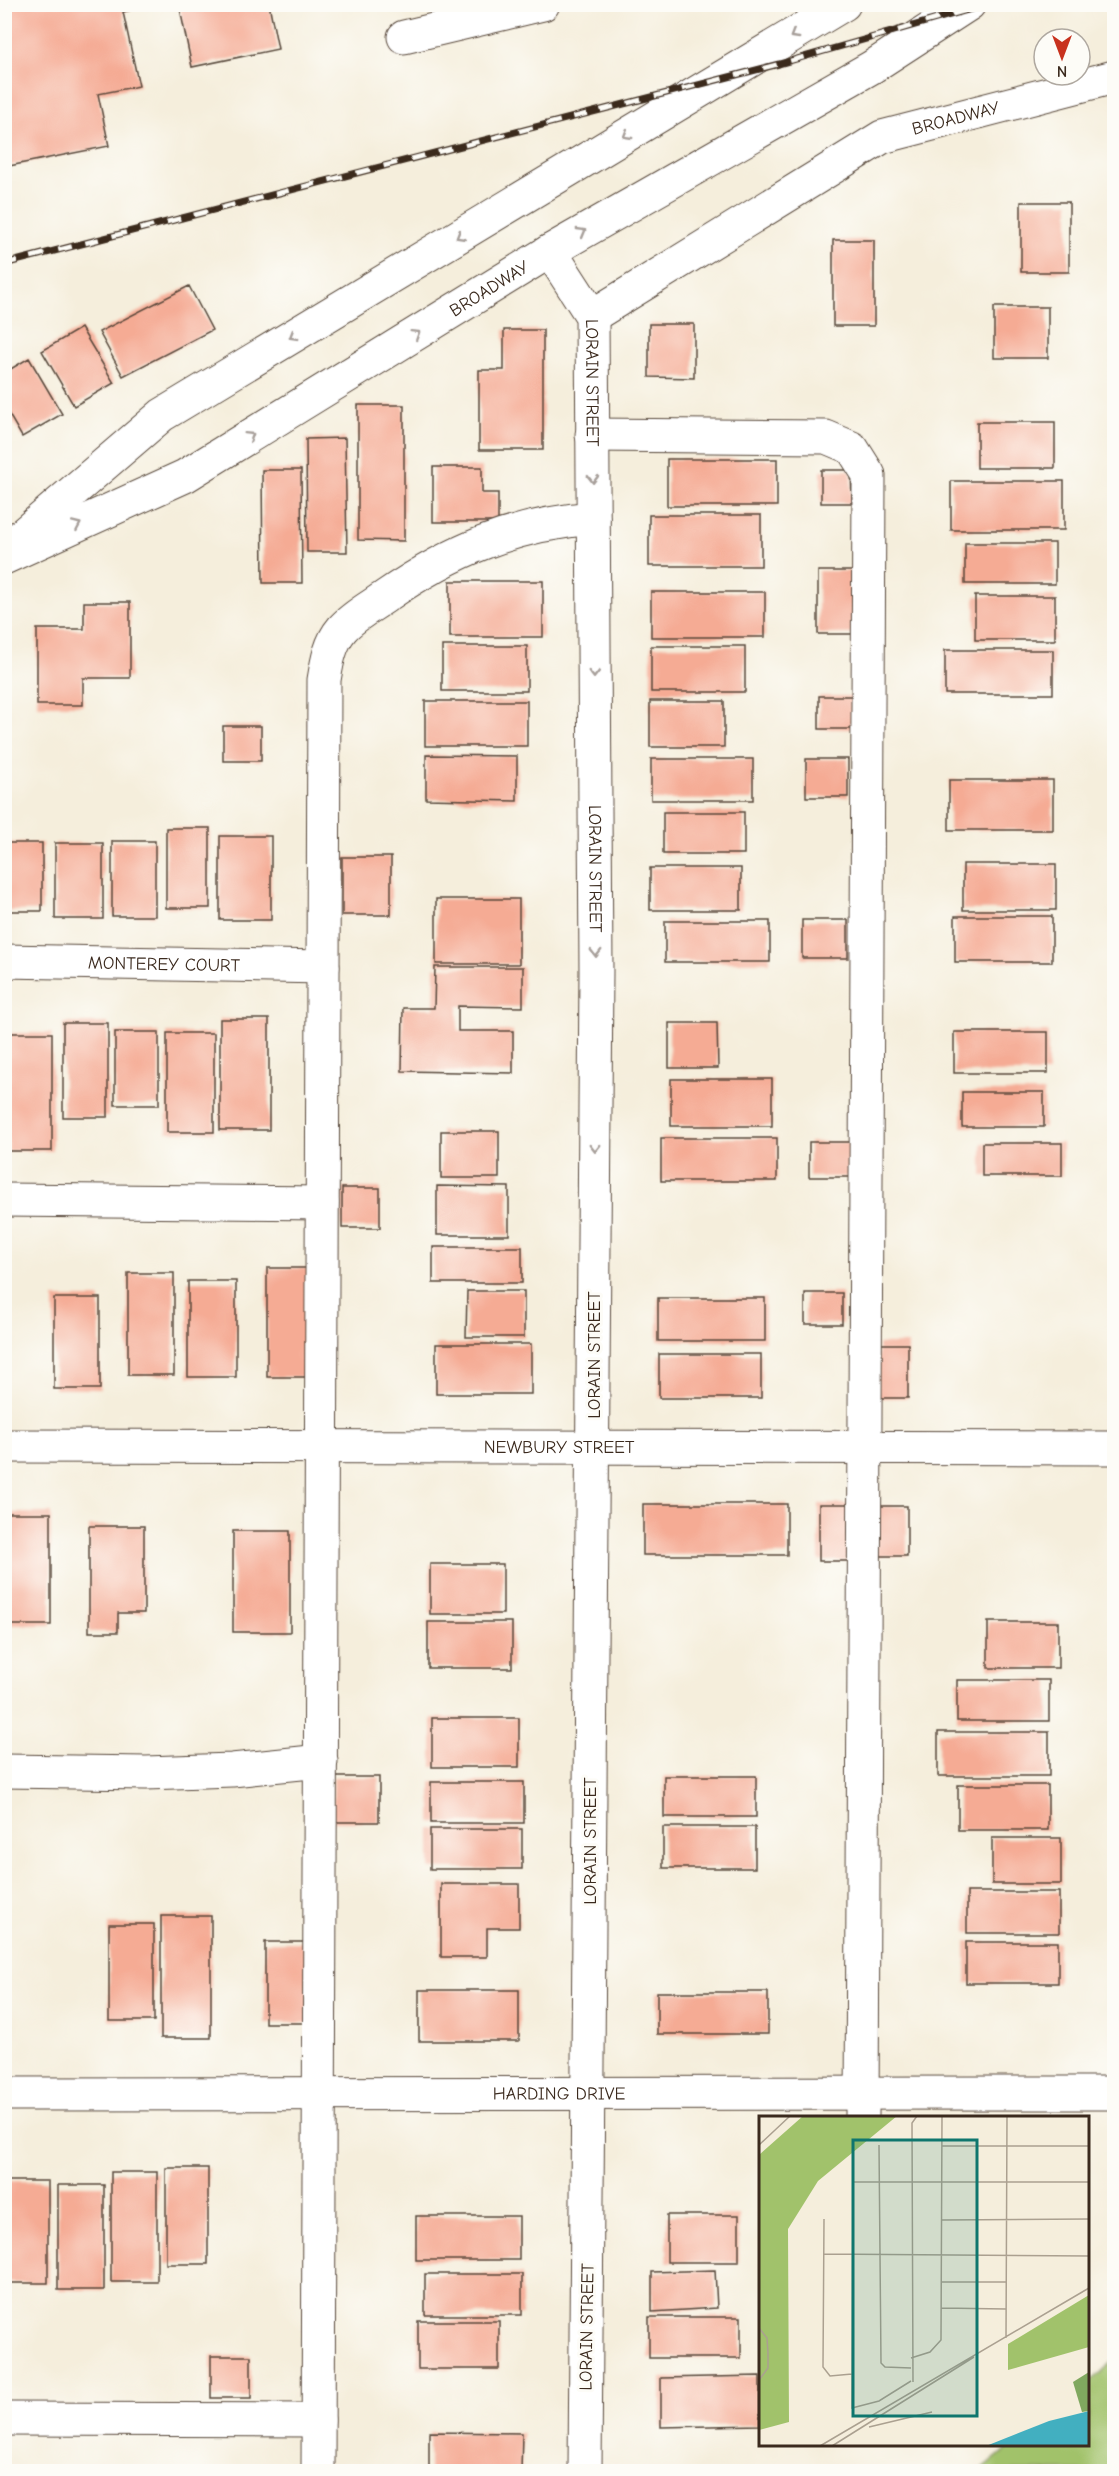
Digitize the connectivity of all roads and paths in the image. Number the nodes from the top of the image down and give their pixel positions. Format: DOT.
graph roads {
  1 [pos="543,4"];
  2 [pos="844,4"];
  3 [pos="969,4"];
  4 [pos="404,37"];
  5 [pos="1114,76"];
  6 [pos="550,251"];
  7 [pos="592,316"];
  8 [pos="592,435"];
  9 [pos="593,518"];
  10 [pos="4,550"];
  11 [pos="4,558"];
  12 [pos="4,961"];
  13 [pos="323,968"];
  14 [pos="4,1200"];
  15 [pos="322,1203"];
  16 [pos="4,1446"];
  17 [pos="322,1446"];
  18 [pos="593,1447"];
  19 [pos="866,1447"];
  20 [pos="1114,1448"];
  21 [pos="321,1761"];
  22 [pos="4,1771"];
  23 [pos="1114,2093"];
  24 [pos="4,2094"];
  25 [pos="319,2094"];
  26 [pos="589,2094"];
  27 [pos="862,2106"];
  28 [pos="4,2419"];
  29 [pos="318,2420"];
  30 [pos="318,2472"];
  31 [pos="585,2472"];
  1 -- 4 [label="street"];
  2 -- 10 [label="street, one-way"];
  6 -- 3 [label="street, BROADWAY, one-way"];
  5 -- 7 [label="street, BROADWAY"];
  6 -- 7 [label="street, LORAIN STREET"];
  11 -- 6 [label="street, BROADWAY, one-way"];
  7 -- 8 [label="street, LORAIN STREET"];
  8 -- 9 [label="street, LORAIN STREET, one-way"];
  8 -- 19 [label="street"];
  9 -- 13 [label="street"];
  9 -- 18 [label="street, LORAIN STREET, one-way"];
  12 -- 13 [label="street, MONTEREY COURT"];
  13 -- 15 [label="street"];
  14 -- 15 [label="street"];
  15 -- 17 [label="street"];
  16 -- 17 [label="street, NEWBURY STREET"];
  17 -- 18 [label="street, NEWBURY STREET"];
  17 -- 21 [label="street"];
  18 -- 19 [label="street, NEWBURY STREET"];
  18 -- 26 [label="street, LORAIN STREET"];
  19 -- 20 [label="street, NEWBURY STREET"];
  19 -- 27 [label="street"];
  21 -- 22 [label="street"];
  21 -- 25 [label="street"];
  23 -- 27 [label="street, HARDING DRIVE"];
  24 -- 25 [label="street, HARDING DRIVE"];
  25 -- 26 [label="street, HARDING DRIVE"];
  25 -- 29 [label="street"];
  26 -- 27 [label="street, HARDING DRIVE"];
  26 -- 31 [label="street, LORAIN STREET"];
  28 -- 29 [label="street"];
  29 -- 30 [label="street"];
}
